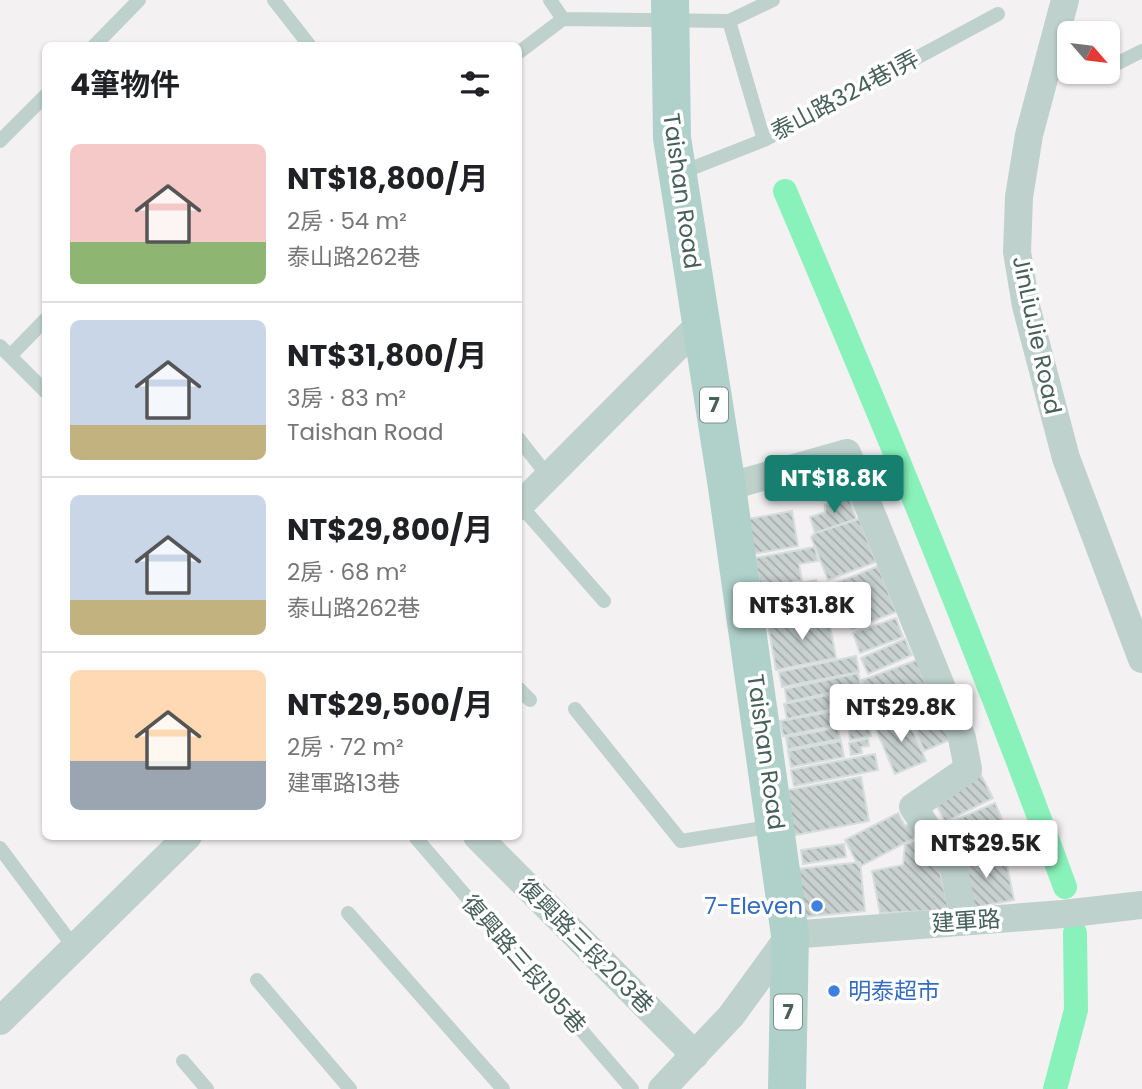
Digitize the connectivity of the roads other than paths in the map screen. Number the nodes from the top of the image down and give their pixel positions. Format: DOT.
graph roads {
  1 [pos="139,0"];
  2 [pos="274,0"];
  3 [pos="550,0"];
  4 [pos="774,0"];
  5 [pos="1065,0"];
  6 [pos="670,11"];
  7 [pos="998,14"];
  8 [pos="563,19"];
  9 [pos="729,21"];
  10 [pos="1063,21"];
  11 [pos="104,42"];
  12 [pos="307,42"];
  13 [pos="522,50"];
  14 [pos="1142,51"];
  15 [pos="1120,62"];
  16 [pos="1057,70"];
  17 [pos="42,99"];
  18 [pos="764,140"];
  19 [pos="0,141"];
  20 [pos="677,174"];
  21 [pos="42,322"];
  22 [pos="701,323"];
  23 [pos="5,351"];
  24 [pos="42,388"];
  25 [pos="522,443"];
  26 [pos="548,476"];
  27 [pos="727,487"];
  28 [pos="522,503"];
  29 [pos="522,509"];
  30 [pos="604,601"];
  31 [pos="1142,659"];
  32 [pos="522,692"];
  33 [pos="530,700"];
  34 [pos="575,709"];
  35 [pos="777,825"];
  36 [pos="184,840"];
  37 [pos="418,840"];
  38 [pos="481,840"];
  39 [pos="0,848"];
  40 [pos="1142,905"];
  41 [pos="348,913"];
  42 [pos="964,922"];
  43 [pos="790,935"];
  44 [pos="74,947"];
  45 [pos="257,979"];
  46 [pos="2,1015"];
  47 [pos="695,1055"];
  48 [pos="183,1061"];
  49 [pos="207,1089"];
  50 [pos="350,1089"];
  51 [pos="503,1089"];
  52 [pos="632,1089"];
  53 [pos="662,1089"];
  54 [pos="787,1089"];
  1 -- 11 [label="lane"];
  2 -- 12 [label="lane"];
  3 -- 8 [label="lane"];
  4 -- 9 [label="lane"];
  5 -- 10 [label="street, JinLiuJie Road"];
  6 -- 8 [label="lane"];
  6 -- 9 [label="lane"];
  6 -- 20 [label="main road, Taishan Road / 7"];
  7 -- 18 [label="lane, 泰山路324巷1弄"];
  8 -- 13 [label="lane"];
  9 -- 18 [label="lane, 泰山路324巷1弄"];
  14 -- 15 [label="lane"];
  16 -- 31 [label="street, JinLiuJie Road"];
  17 -- 19 [label="lane"];
  18 -- 20 [label="lane"];
  20 -- 22 [label="main road, Taishan Road / 7"];
  21 -- 23 [label="lane"];
  22 -- 26 [label="street"];
  22 -- 27 [label="main road, Taishan Road / 7"];
  23 -- 24 [label="lane"];
  25 -- 26 [label="lane"];
  26 -- 28 [label="street"];
  27 -- 35 [label="main road, Taishan Road / 7"];
  27 -- 42 [label="street"];
  29 -- 30 [label="lane"];
  32 -- 33 [label="lane"];
  34 -- 35 [label="lane"];
  35 -- 43 [label="main road, Taishan Road / 7"];
  36 -- 44 [label="street"];
  37 -- 52 [label="lane, 復興路三段195巷"];
  38 -- 47 [label="street, 復興路三段203巷"];
  39 -- 44 [label="lane"];
  40 -- 42 [label="street, 建軍路"];
  41 -- 51 [label="lane"];
  42 -- 43 [label="street, 建軍路"];
  43 -- 47 [label="street"];
  43 -- 54 [label="main road, Taishan Road / 7"];
  44 -- 46 [label="street"];
  45 -- 50 [label="lane"];
  47 -- 53 [label="street"];
  48 -- 49 [label="lane"];
}
